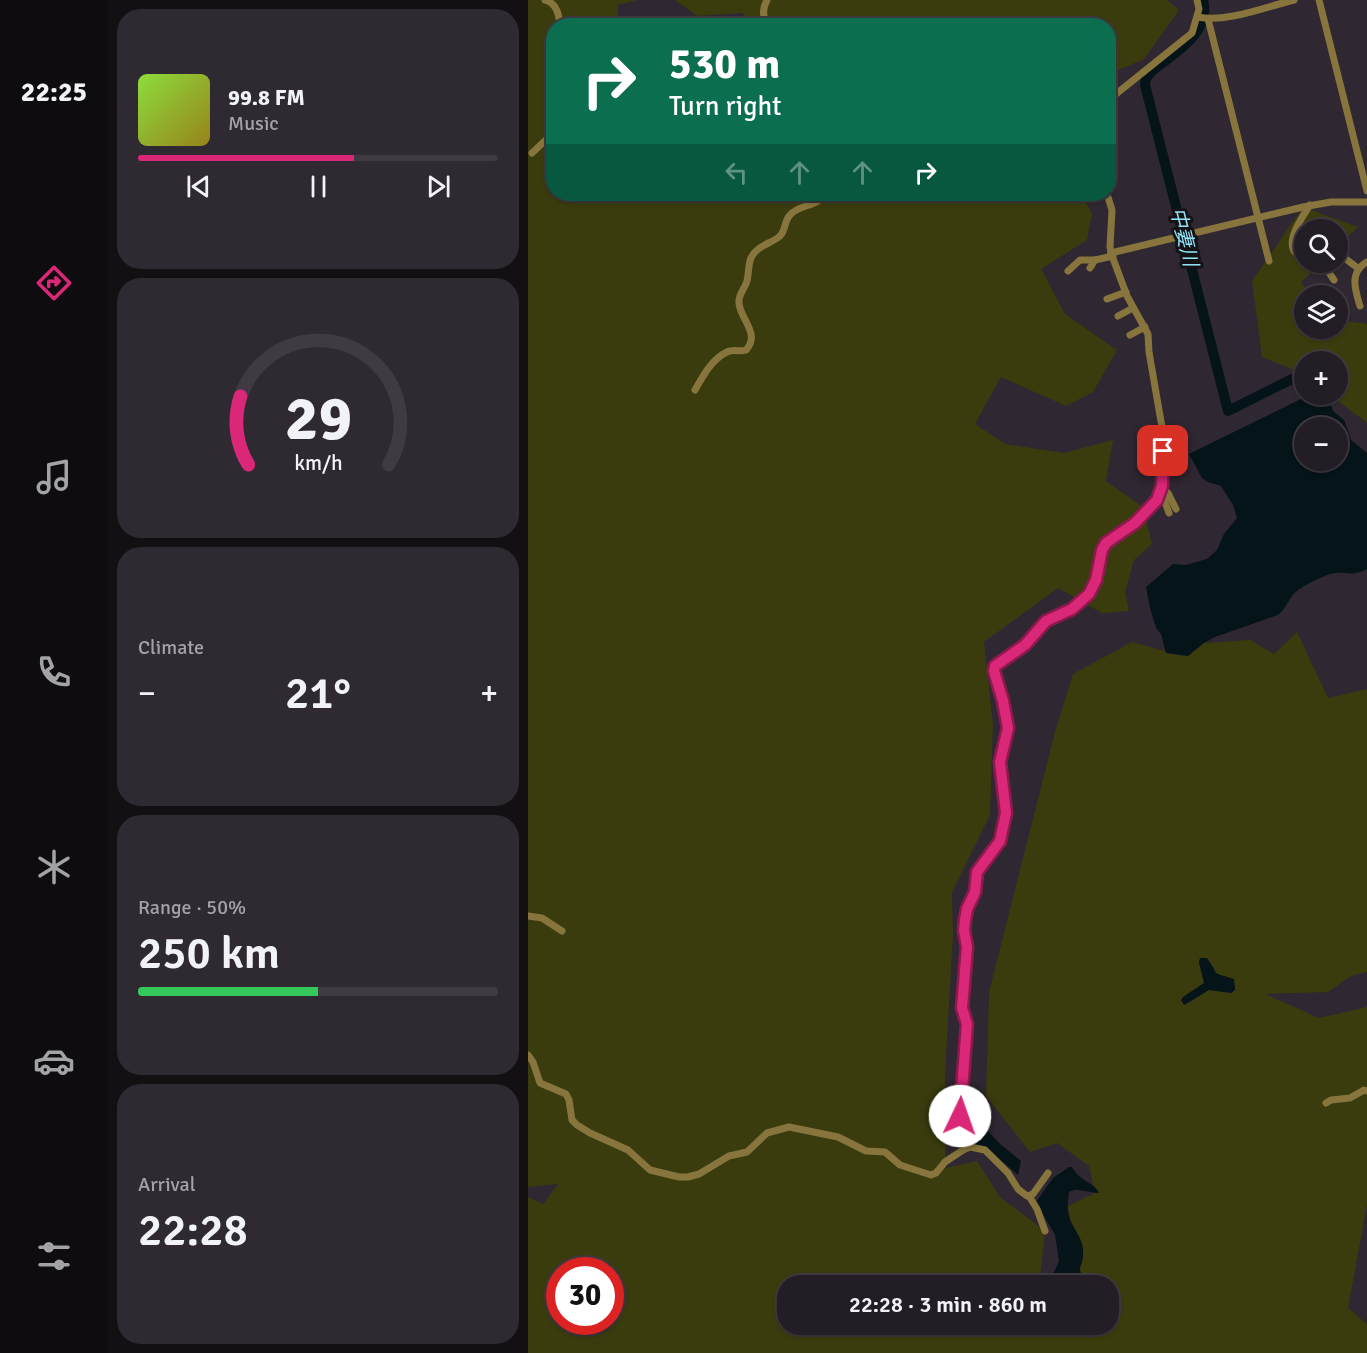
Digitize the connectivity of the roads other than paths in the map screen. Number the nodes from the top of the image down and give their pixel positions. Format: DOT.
graph roads {
  1 [pos="545,0"];
  2 [pos="767,0"];
  3 [pos="1197,0"];
  4 [pos="1294,0"];
  5 [pos="1318,0"];
  6 [pos="558,18"];
  7 [pos="765,18"];
  8 [pos="1203,18"];
  9 [pos="1116,94"];
  10 [pos="546,139"];
  11 [pos="532,153"];
  12 [pos="1367,191"];
  13 [pos="819,201"];
  14 [pos="1110,201"];
  15 [pos="1367,202"];
  16 [pos="1310,206"];
  17 [pos="1258,217"];
  18 [pos="1301,219"];
  19 [pos="1112,255"];
  20 [pos="1095,260"];
  21 [pos="1269,261"];
  22 [pos="1348,261"];
  23 [pos="1367,262"];
  24 [pos="1090,268"];
  25 [pos="1359,269"];
  26 [pos="1068,272"];
  27 [pos="1329,273"];
  28 [pos="1334,280"];
  29 [pos="1126,292"];
  30 [pos="1107,299"];
  31 [pos="1360,306"];
  32 [pos="1133,308"];
  33 [pos="1118,316"];
  34 [pos="1145,327"];
  35 [pos="1130,335"];
  36 [pos="695,390"];
  37 [pos="1161,490"];
  38 [pos="1176,509"];
  39 [pos="1169,513"];
  40 [pos="528,916"];
  41 [pos="562,931"];
  42 [pos="528,1055"];
  43 [pos="1367,1090"];
  44 [pos="1326,1103"];
  45 [pos="963,1150"];
  46 [pos="1048,1173"];
  47 [pos="1029,1196"];
  48 [pos="1044,1231"];
  1 -- 6 [label="street"];
  2 -- 7 [label="street"];
  3 -- 8 [label="street"];
  4 -- 8 [label="street"];
  5 -- 12 [label="street"];
  8 -- 9 [label="street"];
  8 -- 17 [label="street"];
  10 -- 11 [label="street"];
  13 -- 36 [label="street"];
  14 -- 19 [label="street"];
  15 -- 16 [label="street"];
  16 -- 17 [label="street"];
  16 -- 18 [label="street"];
  17 -- 19 [label="street"];
  17 -- 21 [label="street"];
  19 -- 20 [label="street"];
  19 -- 29 [label="street"];
  20 -- 24 [label="street"];
  20 -- 26 [label="street"];
  22 -- 25 [label="street"];
  23 -- 25 [label="street"];
  25 -- 31 [label="street"];
  27 -- 28 [label="street"];
  29 -- 30 [label="street"];
  29 -- 32 [label="street"];
  32 -- 33 [label="street"];
  32 -- 34 [label="street"];
  34 -- 35 [label="street"];
  34 -- 37 [label="street"];
  37 -- 38 [label="street"];
  37 -- 39 [label="street"];
  37 -- 45 [label="street"];
  40 -- 41 [label="street"];
  42 -- 45 [label="street"];
  43 -- 44 [label="street"];
  45 -- 47 [label="street"];
  46 -- 47 [label="street"];
  47 -- 48 [label="street"];
}
